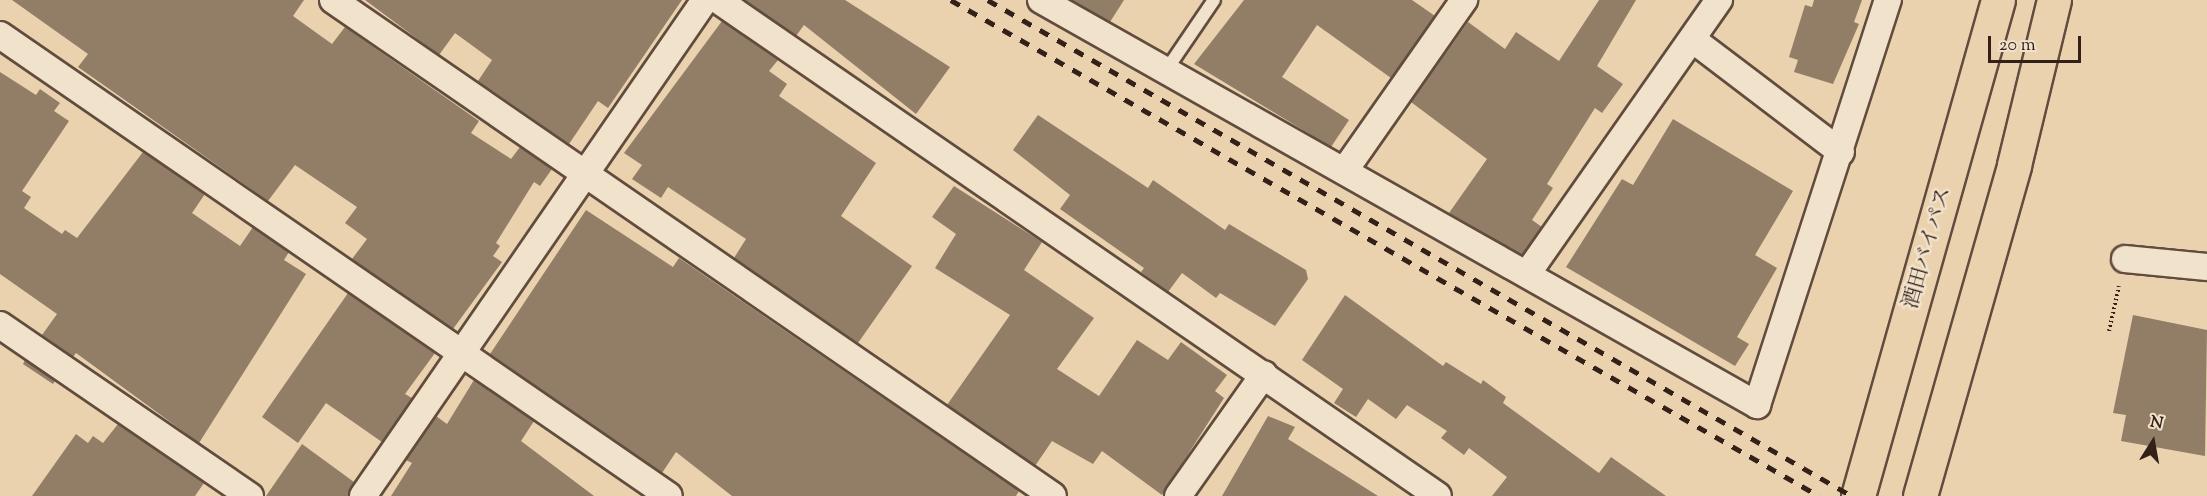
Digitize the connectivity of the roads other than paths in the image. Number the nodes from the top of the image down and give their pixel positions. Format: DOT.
graph roads {
  1 [pos="333,0"];
  2 [pos="705,0"];
  3 [pos="718,0"];
  4 [pos="1041,0"];
  5 [pos="1214,0"];
  6 [pos="1464,0"];
  7 [pos="1719,0"];
  8 [pos="1888,0"];
  9 [pos="1998,0"];
  10 [pos="2054,0"];
  11 [pos="0,35"];
  12 [pos="1692,39"];
  13 [pos="1165,72"];
  14 [pos="1841,152"];
  15 [pos="1345,170"];
  16 [pos="588,175"];
  17 [pos="2125,259"];
  18 [pos="2207,267"];
  19 [pos="1527,274"];
  20 [pos="0,325"];
  21 [pos="462,353"];
  22 [pos="1264,375"];
  23 [pos="1922,488"];
  24 [pos="250,496"];
  25 [pos="363,496"];
  26 [pos="669,496"];
  27 [pos="1053,496"];
  28 [pos="1178,496"];
  29 [pos="1438,496"];
  30 [pos="1858,496"];
  1 -- 16 [label="street"];
  2 -- 16 [label="street"];
  3 -- 22 [label="street"];
  4 -- 13 [label="street"];
  5 -- 13 [label="lane"];
  6 -- 15 [label="street"];
  7 -- 12 [label="street"];
  8 -- 14 [label="street"];
  9 -- 30 [label="highway, 酒田バイパス"];
  10 -- 23 [label="highway"];
  11 -- 21 [label="street"];
  12 -- 14 [label="street"];
  12 -- 19 [label="street"];
  13 -- 15 [label="street"];
  14 -- 19 [label="street"];
  15 -- 19 [label="street"];
  16 -- 21 [label="street"];
  16 -- 27 [label="street"];
  17 -- 18 [label="street"];
  20 -- 24 [label="street"];
  21 -- 25 [label="street"];
  21 -- 26 [label="street"];
  22 -- 28 [label="street"];
  22 -- 29 [label="street"];
}
